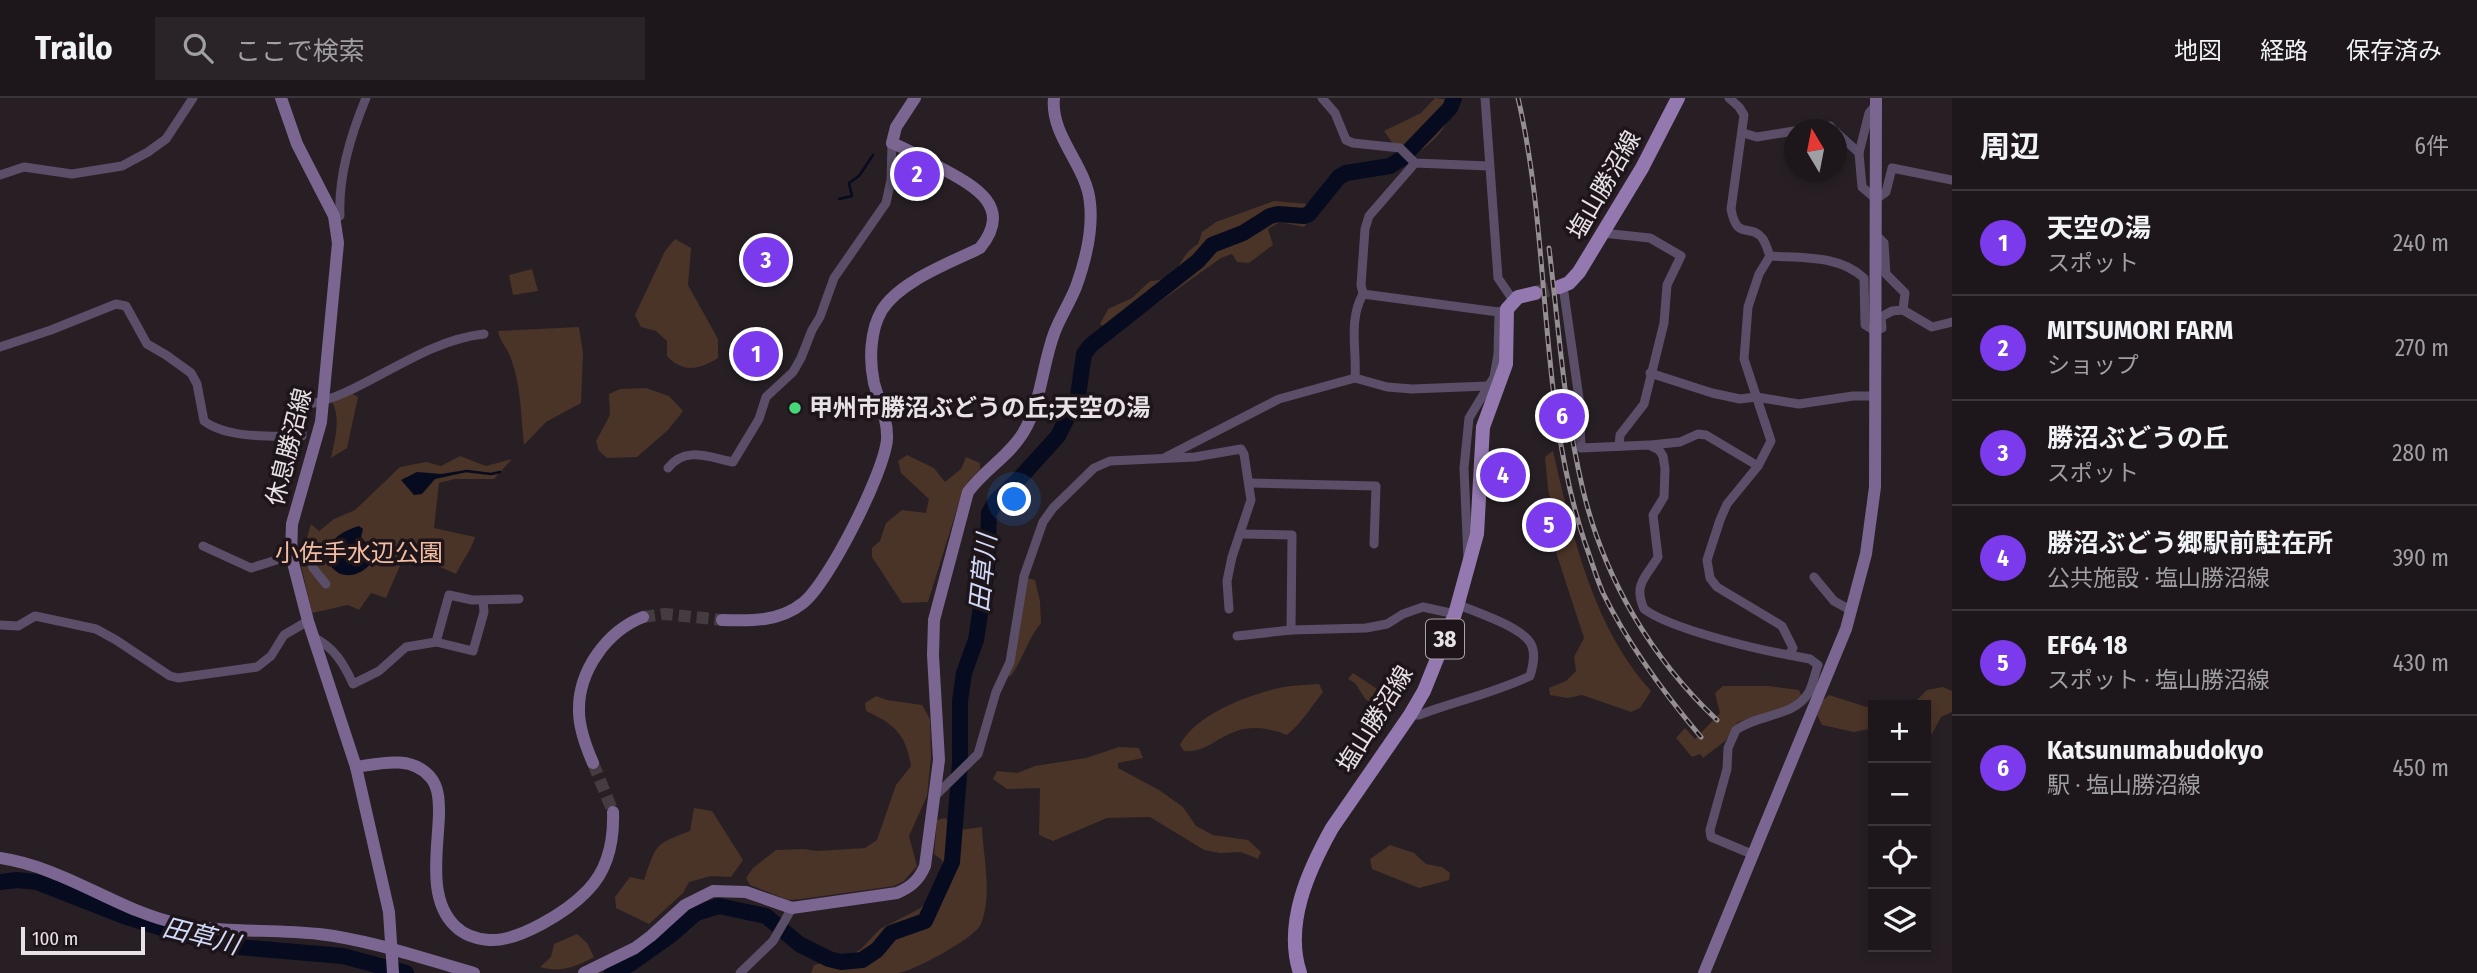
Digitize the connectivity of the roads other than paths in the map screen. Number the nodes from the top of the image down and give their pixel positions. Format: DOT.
graph roads {
  1 [pos="281,98"];
  2 [pos="366,98"];
  3 [pos="915,98"];
  4 [pos="1054,98"];
  5 [pos="1322,98"];
  6 [pos="1485,98"];
  7 [pos="1678,98"];
  8 [pos="1729,98"];
  9 [pos="188,100"];
  10 [pos="1876,102"];
  11 [pos="1743,133"];
  12 [pos="1784,133"];
  13 [pos="1847,142"];
  14 [pos="892,143"];
  15 [pos="1859,153"];
  16 [pos="1414,163"];
  17 [pos="1489,166"];
  18 [pos="0,175"];
  19 [pos="1952,180"];
  20 [pos="1877,199"];
  21 [pos="335,219"];
  22 [pos="1602,233"];
  23 [pos="1876,235"];
  24 [pos="1770,256"];
  25 [pos="1561,286"];
  26 [pos="1535,293"];
  27 [pos="1363,294"];
  28 [pos="1507,307"];
  29 [pos="1903,310"];
  30 [pos="1952,323"];
  31 [pos="1875,331"];
  32 [pos="484,334"];
  33 [pos="0,347"];
  34 [pos="1650,373"];
  35 [pos="1355,377"];
  36 [pos="1487,386"];
  37 [pos="1875,396"];
  38 [pos="1756,397"];
  39 [pos="324,401"];
  40 [pos="1649,445"];
  41 [pos="1619,446"];
  42 [pos="1164,458"];
  43 [pos="1758,466"];
  44 [pos="668,468"];
  45 [pos="1250,483"];
  46 [pos="1240,534"];
  47 [pos="1374,544"];
  48 [pos="203,546"];
  49 [pos="291,555"];
  50 [pos="1471,564"];
  51 [pos="1814,578"];
  52 [pos="326,584"];
  53 [pos="519,599"];
  54 [pos="483,600"];
  55 [pos="1230,609"];
  56 [pos="1457,609"];
  57 [pos="1852,611"];
  58 [pos="643,617"];
  59 [pos="722,620"];
  60 [pos="308,621"];
  61 [pos="0,625"];
  62 [pos="1291,630"];
  63 [pos="1237,636"];
  64 [pos="313,638"];
  65 [pos="436,642"];
  66 [pos="1789,655"];
  67 [pos="1410,715"];
  68 [pos="593,763"];
  69 [pos="356,767"];
  70 [pos="935,796"];
  71 [pos="613,813"];
  72 [pos="1754,855"];
  73 [pos="0,858"];
  74 [pos="792,908"];
  75 [pos="392,961"];
  76 [pos="474,973"];
  77 [pos="584,973"];
  78 [pos="740,973"];
  79 [pos="1300,973"];
  80 [pos="1704,973"];
  1 -- 21 [label="street, 休息勝沼線"];
  2 -- 21 [label="street"];
  3 -- 14 [label="street"];
  4 -- 70 [label="street"];
  5 -- 16 [label="street"];
  6 -- 17 [label="street"];
  7 -- 22 [label="main road, 塩山勝沼線"];
  8 -- 11 [label="street"];
  9 -- 18 [label="street"];
  10 -- 15 [label="street"];
  10 -- 20 [label="street"];
  11 -- 12 [label="street"];
  11 -- 24 [label="street"];
  13 -- 15 [label="street"];
  14 -- 44 [label="street"];
  14 -- 59 [label="street"];
  15 -- 20 [label="street"];
  16 -- 17 [label="street"];
  16 -- 27 [label="street"];
  17 -- 28 [label="street"];
  19 -- 20 [label="street"];
  20 -- 23 [label="street"];
  21 -- 39 [label="street, 休息勝沼線"];
  22 -- 25 [label="main road, 塩山勝沼線"];
  22 -- 34 [label="street"];
  23 -- 29 [label="street"];
  23 -- 31 [label="street"];
  24 -- 31 [label="street"];
  24 -- 38 [label="street"];
  25 -- 41 [label="street"];
  26 -- 28 [label="main road"];
  27 -- 28 [label="street"];
  27 -- 35 [label="street"];
  28 -- 36 [label="street"];
  28 -- 50 [label="main road, 塩山勝沼線 / 38"];
  29 -- 30 [label="street"];
  29 -- 31 [label="street"];
  31 -- 37 [label="street"];
  32 -- 39 [label="street"];
  33 -- 39 [label="street"];
  34 -- 38 [label="street"];
  34 -- 41 [label="street"];
  35 -- 36 [label="street"];
  35 -- 42 [label="street"];
  36 -- 50 [label="street"];
  37 -- 38 [label="street"];
  37 -- 57 [label="street"];
  38 -- 43 [label="street"];
  39 -- 49 [label="street, 休息勝沼線"];
  40 -- 41 [label="street"];
  40 -- 43 [label="street"];
  40 -- 66 [label="street"];
  42 -- 45 [label="street"];
  42 -- 70 [label="street"];
  43 -- 66 [label="street"];
  45 -- 46 [label="street"];
  45 -- 47 [label="street"];
  46 -- 55 [label="street"];
  46 -- 62 [label="street"];
  48 -- 49 [label="street"];
  49 -- 52 [label="street"];
  49 -- 60 [label="street, 休息勝沼線"];
  50 -- 56 [label="main road, 塩山勝沼線 / 38"];
  51 -- 57 [label="street"];
  53 -- 54 [label="street"];
  54 -- 65 [label="street"];
  54 -- 65 [label="street"];
  56 -- 62 [label="street"];
  56 -- 67 [label="main road, 塩山勝沼線 / 38"];
  56 -- 67 [label="street"];
  57 -- 72 [label="street"];
  58 -- 68 [label="street"];
  60 -- 61 [label="street"];
  60 -- 64 [label="street, 休息勝沼線"];
  62 -- 63 [label="street"];
  64 -- 65 [label="street"];
  64 -- 69 [label="street, 休息勝沼線"];
  66 -- 72 [label="street"];
  67 -- 79 [label="main road, 塩山勝沼線 / 38"];
  69 -- 71 [label="street"];
  69 -- 75 [label="street, 休息勝沼線"];
  70 -- 74 [label="street"];
  72 -- 80 [label="street"];
  73 -- 75 [label="street"];
  74 -- 77 [label="street"];
  74 -- 78 [label="street"];
  75 -- 76 [label="street"];
}
